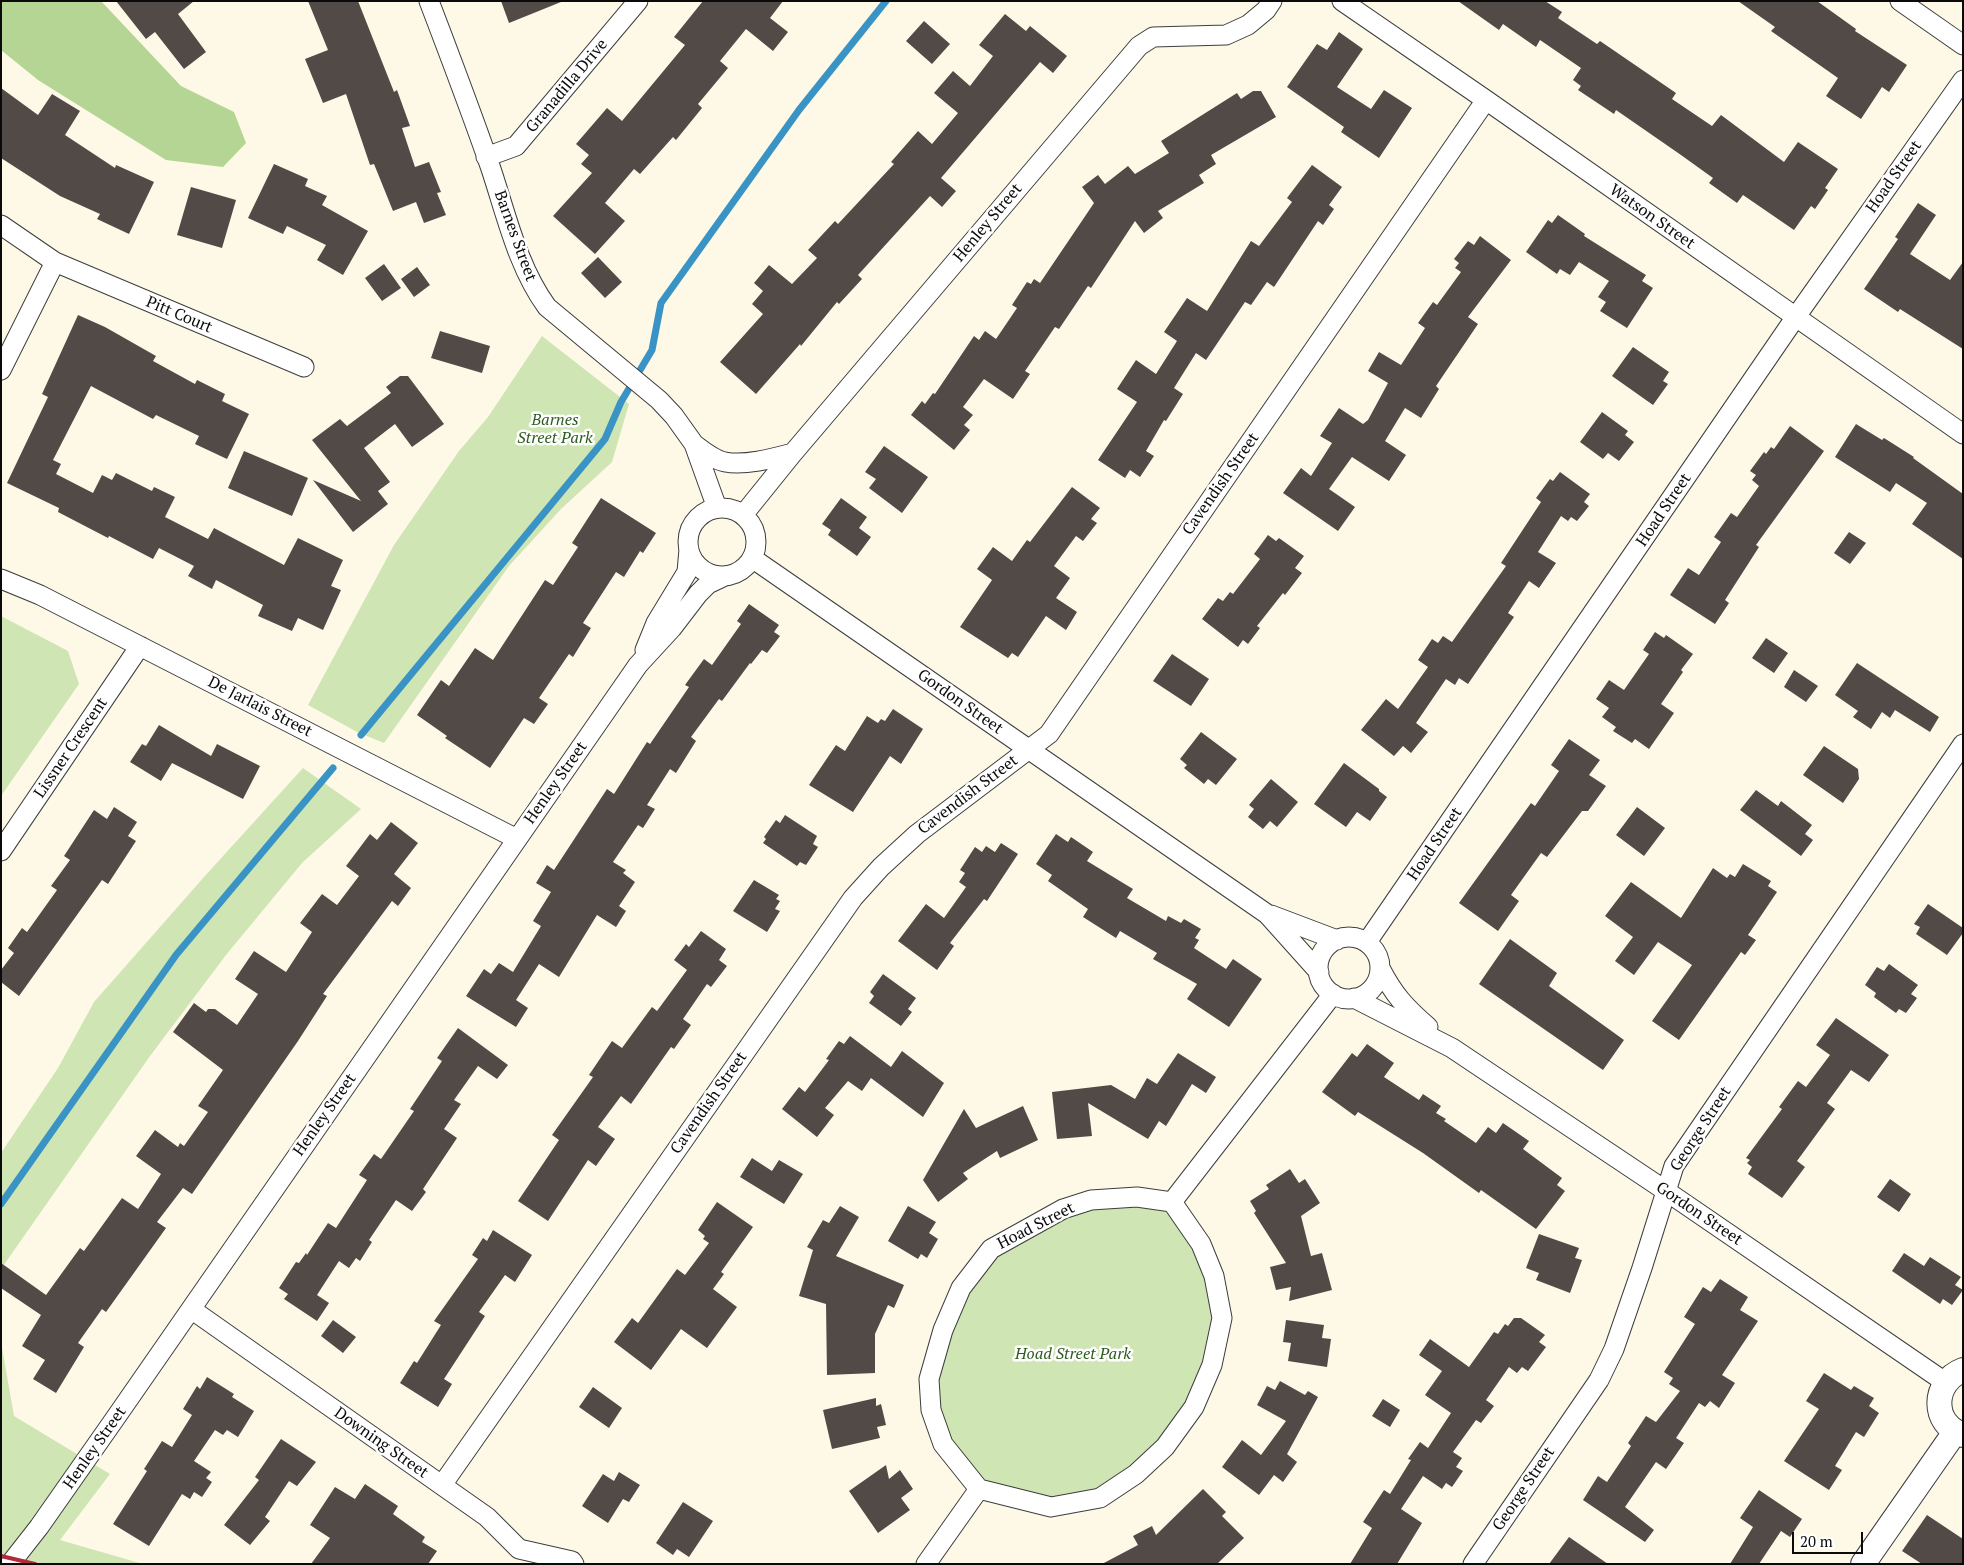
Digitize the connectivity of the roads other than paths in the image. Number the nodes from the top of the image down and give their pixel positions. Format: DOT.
graph roads {
  1 [pos="430,1"];
  2 [pos="638,1"];
  3 [pos="1272,1"];
  4 [pos="1342,1"];
  5 [pos="1900,1"];
  6 [pos="1963,45"];
  7 [pos="1963,80"];
  8 [pos="1486,100"];
  9 [pos="486,157"];
  10 [pos="1,224"];
  11 [pos="55,262"];
  12 [pos="1795,318"];
  13 [pos="304,367"];
  14 [pos="1,370"];
  15 [pos="1963,434"];
  16 [pos="694,444"];
  17 [pos="793,453"];
  18 [pos="717,508"];
  19 [pos="743,514"];
  20 [pos="689,549"];
  21 [pos="752,558"];
  22 [pos="726,576"];
  23 [pos="1,579"];
  24 [pos="140,646"];
  25 [pos="638,665"];
  26 [pos="1963,744"];
  27 [pos="1029,749"];
  28 [pos="517,839"];
  29 [pos="1,851"];
  30 [pos="1267,914"];
  31 [pos="1337,940"];
  32 [pos="1367,942"];
  33 [pos="1380,968"];
  34 [pos="1319,972"];
  35 [pos="1333,994"];
  36 [pos="1354,998"];
  37 [pos="1452,1048"];
  38 [pos="1666,1191"];
  39 [pos="1172,1202"];
  40 [pos="191,1309"];
  41 [pos="1954,1376"];
  42 [pos="1959,1434"];
  43 [pos="442,1485"];
  44 [pos="979,1490"];
  45 [pos="10,1564"];
  46 [pos="574,1564"];
  47 [pos="926,1564"];
  48 [pos="1473,1564"];
  49 [pos="1863,1564"];
  1 -- 9 [label="street, Barnes Street"];
  2 -- 9 [label="street, Granadilla Drive"];
  3 -- 17 [label="street, Henley Street"];
  4 -- 8 [label="street, Watson Street"];
  5 -- 6 [label="street"];
  7 -- 12 [label="street, Hoad Street"];
  8 -- 12 [label="street, Watson Street"];
  8 -- 27 [label="street, Cavendish Street"];
  9 -- 16 [label="street, Barnes Street"];
  10 -- 11 [label="street, Pitt Court"];
  11 -- 13 [label="street, Pitt Court"];
  11 -- 14 [label="street"];
  12 -- 15 [label="street, Watson Street"];
  12 -- 32 [label="street, Hoad Street"];
  16 -- 17 [label="street, Barnes Street"];
  16 -- 18 [label="street, Barnes Street"];
  17 -- 19 [label="street, Henley Street"];
  18 -- 19 [label="street"];
  18 -- 20 [label="street"];
  19 -- 21 [label="street"];
  20 -- 22 [label="street"];
  20 -- 25 [label="street, Henley Street"];
  21 -- 22 [label="street"];
  21 -- 27 [label="street, Gordon Street"];
  22 -- 25 [label="street, Henley Street"];
  23 -- 24 [label="street, De Jarlais Street"];
  24 -- 28 [label="street, De Jarlais Street"];
  24 -- 29 [label="street, Lissner Crescent"];
  25 -- 28 [label="street, Henley Street"];
  26 -- 38 [label="street, George Street"];
  27 -- 30 [label="street, Gordon Street"];
  27 -- 43 [label="street, Cavendish Street"];
  28 -- 40 [label="street, Henley Street"];
  30 -- 31 [label="street, Gordon Street"];
  30 -- 34 [label="street, Gordon Street"];
  31 -- 32 [label="street"];
  31 -- 34 [label="street"];
  32 -- 33 [label="street"];
  33 -- 36 [label="street"];
  33 -- 37 [label="street, Gordon Street"];
  34 -- 35 [label="street"];
  35 -- 36 [label="street"];
  35 -- 39 [label="street"];
  36 -- 37 [label="street, Gordon Street"];
  37 -- 38 [label="street, Gordon Street"];
  38 -- 41 [label="street, Gordon Street"];
  38 -- 48 [label="street, George Street"];
  39 -- 44 [label="street, Hoad Street"];
  39 -- 44 [label="street"];
  40 -- 43 [label="street, Downing Street"];
  40 -- 45 [label="street, Henley Street"];
  41 -- 42 [label="street"];
  42 -- 49 [label="street"];
  43 -- 46 [label="street, Downing Street"];
  44 -- 47 [label="street"];
}
